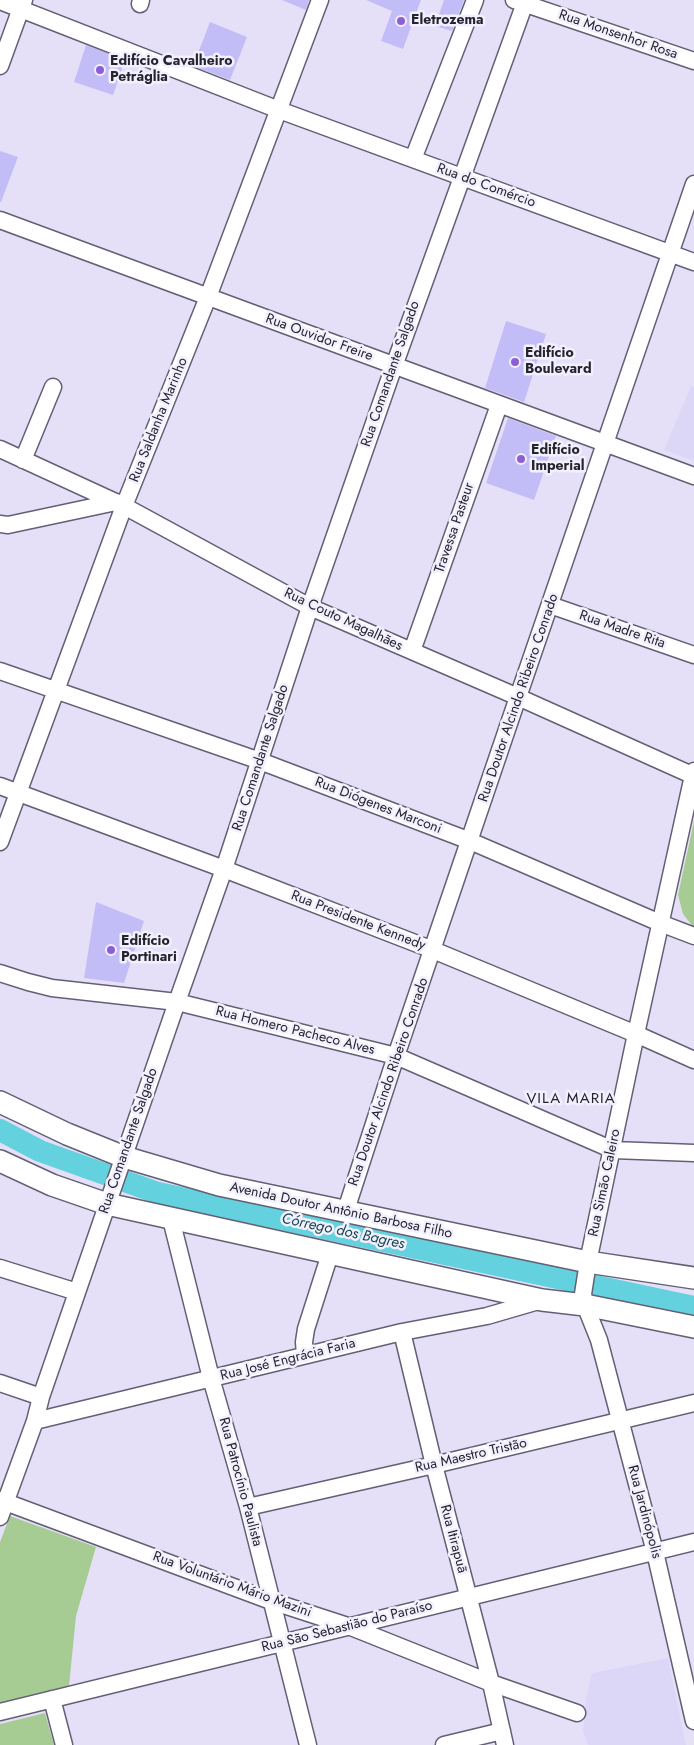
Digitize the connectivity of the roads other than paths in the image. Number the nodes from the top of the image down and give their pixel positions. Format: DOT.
graph roads {
  1 [pos="320,0"];
  2 [pos="475,0"];
  3 [pos="521,1"];
  4 [pos="0,2"];
  5 [pos="22,5"];
  6 [pos="694,61"];
  7 [pos="0,66"];
  8 [pos="279,110"];
  9 [pos="414,159"];
  10 [pos="461,177"];
  11 [pos="694,184"];
  12 [pos="0,220"];
  13 [pos="670,253"];
  14 [pos="694,262"];
  15 [pos="208,297"];
  16 [pos="394,366"];
  17 [pos="53,387"];
  18 [pos="499,405"];
  19 [pos="606,442"];
  20 [pos="0,449"];
  21 [pos="23,460"];
  22 [pos="694,476"];
  23 [pos="120,504"];
  24 [pos="0,524"];
  25 [pos="550,605"];
  26 [pos="310,607"];
  27 [pos="412,651"];
  28 [pos="694,655"];
  29 [pos="0,671"];
  30 [pos="56,691"];
  31 [pos="518,697"];
  32 [pos="260,761"];
  33 [pos="694,774"];
  34 [pos="0,786"];
  35 [pos="18,793"];
  36 [pos="470,841"];
  37 [pos="0,842"];
  38 [pos="224,869"];
  39 [pos="668,886"];
  40 [pos="660,923"];
  41 [pos="686,933"];
  42 [pos="656,945"];
  43 [pos="433,950"];
  44 [pos="0,973"];
  45 [pos="176,1002"];
  46 [pos="636,1034"];
  47 [pos="396,1056"];
  48 [pos="694,1060"];
  49 [pos="0,1102"];
  50 [pos="613,1150"];
  51 [pos="694,1153"];
  52 [pos="0,1161"];
  53 [pos="123,1161"];
  54 [pos="109,1197"];
  55 [pos="345,1212"];
  56 [pos="171,1219"];
  57 [pos="330,1254"];
  58 [pos="587,1266"];
  59 [pos="0,1268"];
  60 [pos="694,1278"];
  61 [pos="77,1292"];
  62 [pos="542,1300"];
  63 [pos="584,1300"];
  64 [pos="694,1327"];
  65 [pos="402,1332"];
  66 [pos="305,1355"];
  67 [pos="211,1378"];
  68 [pos="0,1383"];
  69 [pos="41,1397"];
  70 [pos="694,1403"];
  71 [pos="34,1421"];
  72 [pos="620,1421"];
  73 [pos="434,1465"];
  74 [pos="2,1506"];
  75 [pos="248,1507"];
  76 [pos="694,1542"];
  77 [pos="655,1552"];
  78 [pos="469,1598"];
  79 [pos="271,1601"];
  80 [pos="350,1627"];
  81 [pos="283,1643"];
  82 [pos="491,1683"];
  83 [pos="690,1685"];
  84 [pos="52,1699"];
  85 [pos="0,1712"];
  86 [pos="577,1713"];
  87 [pos="694,1721"];
  88 [pos="503,1738"];
  89 [pos="64,1745"];
  90 [pos="308,1745"];
  91 [pos="444,1745"];
  1 -- 8 [label="street, Rua Saldanha Marinho"];
  2 -- 9 [label="street"];
  3 -- 6 [label="street, Rua Monsenhor Rosa"];
  3 -- 10 [label="street, Rua Comandante Salgado"];
  4 -- 5 [label="street, Rua do Comércio"];
  5 -- 7 [label="street"];
  5 -- 8 [label="street, Rua do Comércio"];
  8 -- 9 [label="street, Rua do Comércio"];
  8 -- 15 [label="street, Rua Saldanha Marinho"];
  9 -- 10 [label="street, Rua do Comércio"];
  10 -- 13 [label="street, Rua do Comércio"];
  10 -- 16 [label="street, Rua Comandante Salgado"];
  11 -- 13 [label="street, Rua Doutor Alcindo Ribeiro Conrado"];
  12 -- 15 [label="street, Rua Ouvidor Freire"];
  13 -- 14 [label="street, Rua do Comércio"];
  13 -- 19 [label="street, Rua Doutor Alcindo Ribeiro Conrado"];
  15 -- 16 [label="street, Rua Ouvidor Freire"];
  15 -- 23 [label="street, Rua Saldanha Marinho"];
  16 -- 18 [label="street, Rua Ouvidor Freire"];
  16 -- 26 [label="street, Rua Comandante Salgado"];
  17 -- 21 [label="street"];
  18 -- 19 [label="street, Rua Ouvidor Freire"];
  18 -- 27 [label="street, Travessa Pasteur"];
  19 -- 22 [label="street, Rua Ouvidor Freire"];
  19 -- 25 [label="street, Rua Doutor Alcindo Ribeiro Conrado"];
  20 -- 21 [label="street, Rua Couto Magalhães"];
  21 -- 23 [label="street, Rua Couto Magalhães"];
  23 -- 24 [label="street"];
  23 -- 26 [label="street, Rua Couto Magalhães"];
  23 -- 30 [label="street, Rua Saldanha Marinho"];
  25 -- 28 [label="street, Rua Madre Rita"];
  25 -- 31 [label="street, Rua Doutor Alcindo Ribeiro Conrado"];
  26 -- 27 [label="street, Rua Couto Magalhães"];
  26 -- 32 [label="street, Rua Comandante Salgado"];
  27 -- 31 [label="street, Rua Couto Magalhães"];
  29 -- 30 [label="street, Rua Diógenes Marconi"];
  30 -- 32 [label="street, Rua Diógenes Marconi"];
  30 -- 35 [label="street, Rua Saldanha Marinho"];
  31 -- 33 [label="street, Rua Couto Magalhães"];
  31 -- 36 [label="street, Rua Doutor Alcindo Ribeiro Conrado"];
  32 -- 36 [label="street, Rua Diógenes Marconi"];
  32 -- 38 [label="street, Rua Comandante Salgado"];
  33 -- 39 [label="street, Rua Simão Caleiro"];
  34 -- 35 [label="street, Rua Presidente Kennedy"];
  35 -- 37 [label="street, Rua Saldanha Marinho"];
  35 -- 38 [label="street, Rua Presidente Kennedy"];
  36 -- 40 [label="street, Rua Diógenes Marconi"];
  36 -- 43 [label="street, Rua Doutor Alcindo Ribeiro Conrado"];
  38 -- 43 [label="street, Rua Presidente Kennedy"];
  38 -- 45 [label="street, Rua Comandante Salgado"];
  39 -- 40 [label="street, Rua Simão Caleiro"];
  39 -- 41 [label="street, Rua Simão Caleiro"];
  40 -- 41 [label="street, Rua Diógenes Marconi"];
  40 -- 42 [label="street, Rua Simão Caleiro"];
  41 -- 42 [label="street"];
  42 -- 46 [label="street, Rua Simão Caleiro"];
  43 -- 46 [label="street, Rua Presidente Kennedy"];
  43 -- 47 [label="street, Rua Doutor Alcindo Ribeiro Conrado"];
  44 -- 45 [label="street, Rua Homero Pacheco Alves"];
  45 -- 47 [label="street, Rua Homero Pacheco Alves"];
  45 -- 53 [label="street, Rua Comandante Salgado"];
  46 -- 48 [label="street, Rua Presidente Kennedy"];
  46 -- 50 [label="street, Rua Simão Caleiro"];
  47 -- 50 [label="street, Rua Homero Pacheco Alves"];
  47 -- 55 [label="street, Rua Doutor Alcindo Ribeiro Conrado"];
  49 -- 53 [label="main road, Avenida Doutor Antônio Barbosa Filho"];
  50 -- 51 [label="street, Rua Homero Pacheco Alves"];
  50 -- 58 [label="street, Rua Simão Caleiro"];
  52 -- 54 [label="main road"];
  53 -- 54 [label="street, Rua Comandante Salgado"];
  53 -- 55 [label="main road, Avenida Doutor Antônio Barbosa Filho"];
  54 -- 56 [label="main road"];
  54 -- 61 [label="street, Rua Comandante Salgado"];
  55 -- 58 [label="main road, Avenida Doutor Antônio Barbosa Filho"];
  56 -- 57 [label="main road"];
  56 -- 67 [label="street, Rua Patrocínio Paulista"];
  57 -- 62 [label="main road"];
  57 -- 66 [label="street"];
  58 -- 60 [label="main road, Avenida Doutor Antônio Barbosa Filho"];
  58 -- 63 [label="street, Rua Simão Caleiro"];
  59 -- 61 [label="street"];
  61 -- 69 [label="street, Rua Comandante Salgado"];
  62 -- 63 [label="main road"];
  62 -- 65 [label="street, Rua José Engrácia Faria"];
  63 -- 64 [label="main road"];
  63 -- 72 [label="street, Rua Jardinópolis"];
  65 -- 66 [label="street, Rua José Engrácia Faria"];
  65 -- 73 [label="street, Rua Itirapuã"];
  66 -- 67 [label="street, Rua José Engrácia Faria"];
  67 -- 71 [label="street, Rua José Engrácia Faria"];
  67 -- 75 [label="street, Rua Patrocínio Paulista"];
  68 -- 69 [label="street"];
  69 -- 71 [label="street, Rua Comandante Salgado"];
  70 -- 72 [label="street, Rua Maestro Tristão"];
  71 -- 74 [label="street, Rua Comandante Salgado"];
  72 -- 73 [label="street, Rua Maestro Tristão"];
  72 -- 77 [label="street, Rua Jardinópolis"];
  73 -- 75 [label="street, Rua Maestro Tristão"];
  73 -- 78 [label="street, Rua Itirapuã"];
  74 -- 79 [label="street, Rua Voluntário Mário Mazini"];
  75 -- 79 [label="street, Rua Patrocínio Paulista"];
  76 -- 77 [label="street, Rua São Sebastião do Paraíso"];
  77 -- 78 [label="street, Rua São Sebastião do Paraíso"];
  77 -- 83 [label="street, Rua Jardinópolis"];
  78 -- 80 [label="street, Rua São Sebastião do Paraíso"];
  78 -- 82 [label="street, Rua Itirapuã"];
  79 -- 80 [label="street, Rua Voluntário Mário Mazini"];
  79 -- 81 [label="street, Rua Patrocínio Paulista"];
  80 -- 81 [label="street, Rua São Sebastião do Paraíso"];
  80 -- 82 [label="street, Rua Voluntário Mário Mazini"];
  81 -- 84 [label="street, Rua São Sebastião do Paraíso"];
  81 -- 90 [label="street, Rua Patrocínio Paulista"];
  82 -- 86 [label="street, Rua Voluntário Mário Mazini"];
  82 -- 88 [label="street, Rua Itirapuã"];
  83 -- 87 [label="street, Rua Jardinópolis"];
  84 -- 85 [label="street, Rua São Sebastião do Paraíso"];
  84 -- 89 [label="street"];
  88 -- 91 [label="street"];
}
